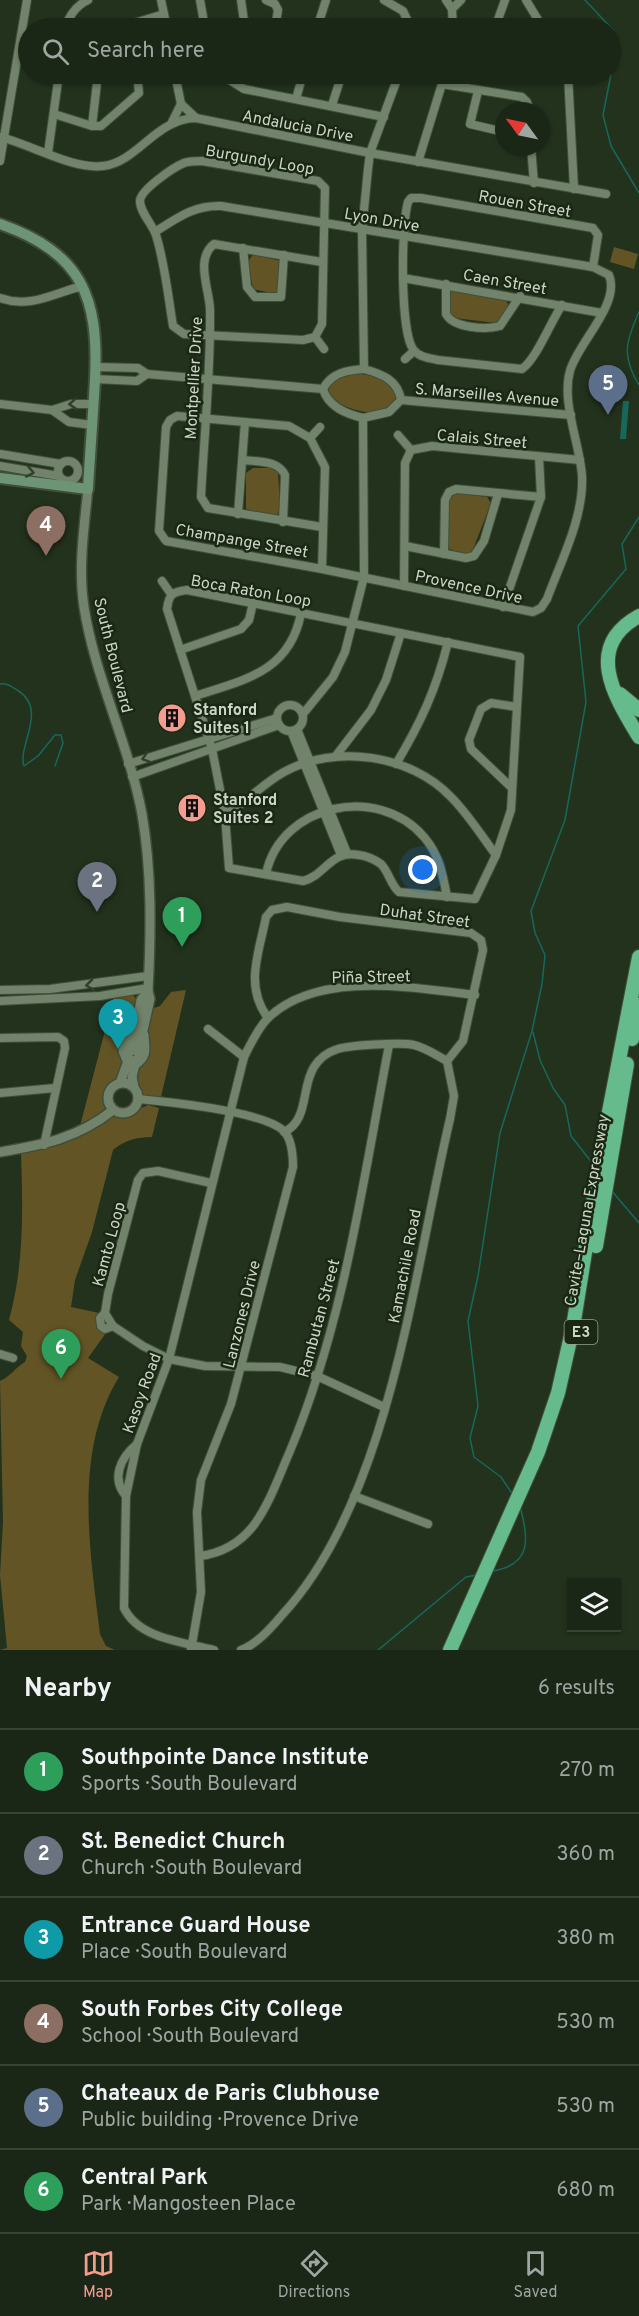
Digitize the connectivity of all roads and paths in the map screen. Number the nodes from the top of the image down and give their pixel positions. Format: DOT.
graph roads {
  1 [pos="27,0"];
  2 [pos="88,0"];
  3 [pos="161,0"];
  4 [pos="200,0"];
  5 [pos="241,0"];
  6 [pos="266,0"];
  7 [pos="326,0"];
  8 [pos="384,0"];
  9 [pos="446,0"];
  10 [pos="461,0"];
  11 [pos="506,0"];
  12 [pos="526,0"];
  13 [pos="452,9"];
  14 [pos="164,14"];
  15 [pos="24,18"];
  16 [pos="68,18"];
  17 [pos="153,18"];
  18 [pos="165,18"];
  19 [pos="203,18"];
  20 [pos="244,18"];
  21 [pos="277,18"];
  22 [pos="320,18"];
  23 [pos="406,18"];
  24 [pos="452,18"];
  25 [pos="499,18"];
  26 [pos="537,18"];
  27 [pos="18,51"];
  28 [pos="58,84"];
  29 [pos="97,84"];
  30 [pos="138,84"];
  31 [pos="177,84"];
  32 [pos="236,84"];
  33 [pos="300,84"];
  34 [pos="339,84"];
  35 [pos="396,84"];
  36 [pos="442,84"];
  37 [pos="569,84"];
  38 [pos="478,91"];
  39 [pos="296,99"];
  40 [pos="527,102"];
  41 [pos="181,104"];
  42 [pos="332,105"];
  43 [pos="54,114"];
  44 [pos="384,117"];
  45 [pos="196,118"];
  46 [pos="172,122"];
  47 [pos="92,126"];
  48 [pos="495,130"];
  49 [pos="3,137"];
  50 [pos="48,153"];
  51 [pos="370,153"];
  52 [pos="532,156"];
  53 [pos="0,161"];
  54 [pos="418,162"];
  55 [pos="534,183"];
  56 [pos="574,189"];
  57 [pos="606,194"];
  58 [pos="324,223"];
  59 [pos="0,224"];
  60 [pos="362,230"];
  61 [pos="155,232"];
  62 [pos="404,237"];
  63 [pos="243,248"];
  64 [pos="284,255"];
  65 [pos="322,262"];
  66 [pos="593,267"];
  67 [pos="609,275"];
  68 [pos="403,278"];
  69 [pos="446,284"];
  70 [pos="83,286"];
  71 [pos="520,296"];
  72 [pos="0,298"];
  73 [pos="562,305"];
  74 [pos="602,313"];
  75 [pos="210,335"];
  76 [pos="315,337"];
  77 [pos="324,349"];
  78 [pos="414,351"];
  79 [pos="405,359"];
  80 [pos="96,367"];
  81 [pos="364,369"];
  82 [pos="147,375"];
  83 [pos="209,378"];
  84 [pos="95,379"];
  85 [pos="323,389"];
  86 [pos="401,400"];
  87 [pos="0,404"];
  88 [pos="94,404"];
  89 [pos="52,410"];
  90 [pos="571,415"];
  91 [pos="204,418"];
  92 [pos="363,418"];
  93 [pos="245,422"];
  94 [pos="92,424"];
  95 [pos="320,427"];
  96 [pos="398,435"];
  97 [pos="310,438"];
  98 [pos="411,450"];
  99 [pos="0,454"];
  100 [pos="539,457"];
  101 [pos="90,460"];
  102 [pos="244,460"];
  103 [pos="580,460"];
  104 [pos="61,464"];
  105 [pos="76,465"];
  106 [pos="0,466"];
  107 [pos="59,476"];
  108 [pos="0,477"];
  109 [pos="73,479"];
  110 [pos="88,486"];
  111 [pos="498,494"];
  112 [pos="541,497"];
  113 [pos="238,514"];
  114 [pos="283,522"];
  115 [pos="322,527"];
  116 [pos="405,546"];
  117 [pos="444,554"];
  118 [pos="322,568"];
  119 [pos="364,577"];
  120 [pos="162,581"];
  121 [pos="404,586"];
  122 [pos="171,594"];
  123 [pos="254,603"];
  124 [pos="502,607"];
  125 [pos="301,613"];
  126 [pos="639,616"];
  127 [pos="351,621"];
  128 [pos="639,623"];
  129 [pos="401,633"];
  130 [pos="448,642"];
  131 [pos="180,650"];
  132 [pos="195,696"];
  133 [pos="518,707"];
  134 [pos="639,710"];
  135 [pos="303,714"];
  136 [pos="278,722"];
  137 [pos="294,730"];
  138 [pos="639,737"];
  139 [pos="209,739"];
  140 [pos="212,749"];
  141 [pos="335,757"];
  142 [pos="307,762"];
  143 [pos="128,764"];
  144 [pos="396,764"];
  145 [pos="132,777"];
  146 [pos="512,788"];
  147 [pos="326,811"];
  148 [pos="225,815"];
  149 [pos="344,854"];
  150 [pos="496,855"];
  151 [pos="266,874"];
  152 [pos="447,897"];
  153 [pos="639,957"];
  154 [pos="148,976"];
  155 [pos="0,990"];
  156 [pos="148,990"];
  157 [pos="475,994"];
  158 [pos="0,1001"];
  159 [pos="639,1005"];
  160 [pos="268,1018"];
  161 [pos="208,1029"];
  162 [pos="139,1033"];
  163 [pos="0,1038"];
  164 [pos="388,1045"];
  165 [pos="133,1058"];
  166 [pos="244,1058"];
  167 [pos="447,1061"];
  168 [pos="120,1083"];
  169 [pos="134,1087"];
  170 [pos="55,1088"];
  171 [pos="0,1093"];
  172 [pos="138,1099"];
  173 [pos="113,1110"];
  174 [pos="231,1112"];
  175 [pos="284,1132"];
  176 [pos="44,1145"];
  177 [pos="0,1152"];
  178 [pos="606,1158"];
  179 [pos="211,1183"];
  180 [pos="599,1200"];
  181 [pos="0,1354"];
  182 [pos="14,1358"];
  183 [pos="169,1359"];
  184 [pos="241,1368"];
  185 [pos="317,1376"];
  186 [pos="384,1407"];
  187 [pos="137,1444"];
  188 [pos="542,1453"];
  189 [pos="126,1496"];
  190 [pos="354,1496"];
  191 [pos="428,1524"];
  192 [pos="201,1556"];
  193 [pos="192,1647"];
  194 [pos="456,1648"];
  195 [pos="214,1650"];
  196 [pos="241,1650"];
  1 -- 15 [label="street"];
  2 -- 16 [label="street"];
  3 -- 14 [label="street"];
  4 -- 19 [label="street"];
  5 -- 20 [label="street"];
  6 -- 21 [label="street"];
  7 -- 22 [label="street"];
  8 -- 23 [label="street"];
  9 -- 13 [label="street"];
  10 -- 13 [label="street"];
  11 -- 25 [label="street"];
  12 -- 26 [label="street"];
  13 -- 24 [label="street"];
  14 -- 17 [label="street"];
  14 -- 18 [label="street"];
  27 -- 49 [label="street"];
  28 -- 43 [label="street"];
  29 -- 47 [label="street"];
  30 -- 47 [label="street"];
  31 -- 41 [label="street"];
  32 -- 39 [label="street"];
  33 -- 39 [label="street"];
  34 -- 42 [label="street"];
  35 -- 44 [label="street"];
  36 -- 38 [label="street"];
  36 -- 54 [label="street"];
  37 -- 56 [label="street"];
  38 -- 40 [label="street"];
  38 -- 48 [label="street"];
  39 -- 42 [label="street"];
  41 -- 45 [label="street"];
  41 -- 46 [label="street"];
  42 -- 44 [label="street"];
  43 -- 47 [label="street"];
  43 -- 50 [label="street"];
  44 -- 51 [label="street"];
  45 -- 46 [label="street, Andalucia Drive"];
  45 -- 51 [label="street, Andalucia Drive"];
  46 -- 50 [label="street, Andalucia Drive"];
  49 -- 50 [label="street, Andalucia Drive"];
  49 -- 53 [label="street"];
  51 -- 54 [label="street, Andalucia Drive"];
  51 -- 60 [label="street"];
  52 -- 55 [label="street"];
  54 -- 55 [label="street, Andalucia Drive"];
  55 -- 56 [label="street, Andalucia Drive"];
  56 -- 57 [label="street, Andalucia Drive"];
  58 -- 60 [label="street, Lyon Drive"];
  58 -- 61 [label="street, Lyon Drive"];
  58 -- 61 [label="street, Burgundy Loop"];
  58 -- 65 [label="street, Burgundy Loop"];
  59 -- 70 [label="main road, South Boulevard"];
  60 -- 62 [label="street, Lyon Drive"];
  60 -- 81 [label="street"];
  61 -- 75 [label="street, Burgundy Loop"];
  62 -- 66 [label="street, Lyon Drive"];
  62 -- 66 [label="street, Rouen Street"];
  62 -- 68 [label="street"];
  63 -- 64 [label="street, Montpellier Drive"];
  63 -- 64 [label="street"];
  63 -- 75 [label="street, Montpellier Drive"];
  64 -- 65 [label="street, Montpellier Drive"];
  65 -- 76 [label="street, Burgundy Loop"];
  66 -- 67 [label="street, Lyon Drive"];
  67 -- 74 [label="street, Provence Drive"];
  68 -- 69 [label="street, Caen Street"];
  68 -- 78 [label="street"];
  69 -- 71 [label="street, Caen Street"];
  69 -- 71 [label="street"];
  70 -- 72 [label="street"];
  70 -- 80 [label="main road, South Boulevard"];
  71 -- 73 [label="street, Caen Street"];
  73 -- 74 [label="street, Caen Street"];
  73 -- 78 [label="street"];
  74 -- 90 [label="street, Provence Drive"];
  75 -- 76 [label="street, Burgundy Loop"];
  75 -- 83 [label="street, Montpellier Drive"];
  76 -- 77 [label="street"];
  78 -- 79 [label="street"];
  80 -- 82 [label="street"];
  80 -- 84 [label="main road, South Boulevard"];
  81 -- 85 [label="street"];
  81 -- 86 [label="street"];
  82 -- 83 [label="street"];
  82 -- 84 [label="street"];
  83 -- 85 [label="street"];
  83 -- 91 [label="street, Montpellier Drive"];
  84 -- 88 [label="main road, South Boulevard"];
  85 -- 92 [label="street"];
  86 -- 90 [label="street, S. Marseilles Avenue"];
  86 -- 92 [label="street"];
  87 -- 89 [label="street"];
  88 -- 89 [label="street, one-way"];
  88 -- 94 [label="main road, South Boulevard"];
  89 -- 94 [label="street"];
  90 -- 103 [label="street, Provence Drive"];
  91 -- 93 [label="street"];
  91 -- 113 [label="street, Montpellier Drive"];
  91 -- 118 [label="street, Champange Street"];
  92 -- 119 [label="street"];
  93 -- 97 [label="street"];
  93 -- 102 [label="street"];
  94 -- 101 [label="main road, South Boulevard"];
  95 -- 97 [label="street"];
  96 -- 98 [label="street"];
  97 -- 115 [label="street"];
  98 -- 100 [label="street, Calais Street"];
  98 -- 116 [label="street"];
  99 -- 104 [label="street"];
  100 -- 103 [label="street, Calais Street"];
  100 -- 112 [label="street"];
  101 -- 105 [label="street"];
  101 -- 110 [label="main road, South Boulevard"];
  102 -- 113 [label="street"];
  102 -- 114 [label="street"];
  103 -- 124 [label="street, Provence Drive"];
  104 -- 105 [label="street"];
  104 -- 107 [label="street"];
  105 -- 109 [label="street"];
  106 -- 107 [label="street, one-way"];
  107 -- 109 [label="street"];
  108 -- 110 [label="main road"];
  109 -- 110 [label="street"];
  110 -- 143 [label="street, South Boulevard"];
  111 -- 112 [label="street"];
  111 -- 117 [label="street"];
  111 -- 117 [label="street"];
  112 -- 124 [label="street"];
  113 -- 114 [label="street, Montpellier Drive"];
  114 -- 115 [label="street, Montpellier Drive"];
  115 -- 118 [label="street"];
  116 -- 117 [label="street"];
  116 -- 121 [label="street"];
  118 -- 119 [label="street, Champange Street"];
  119 -- 121 [label="street, Provence Drive"];
  119 -- 127 [label="street"];
  120 -- 122 [label="street"];
  121 -- 124 [label="street, Provence Drive"];
  122 -- 123 [label="street, Boca Raton Loop"];
  122 -- 131 [label="street, Boca Raton Loop"];
  123 -- 125 [label="street, Boca Raton Loop"];
  123 -- 131 [label="street"];
  125 -- 127 [label="street, Boca Raton Loop"];
  125 -- 132 [label="street"];
  126 -- 138 [label="highway"];
  127 -- 129 [label="street, Boca Raton Loop"];
  127 -- 135 [label="street"];
  128 -- 134 [label="highway"];
  129 -- 130 [label="street, Boca Raton Loop"];
  129 -- 141 [label="street"];
  130 -- 133 [label="street, Boca Raton Loop"];
  130 -- 144 [label="street"];
  131 -- 132 [label="street, Boca Raton Loop"];
  132 -- 139 [label="street, Boca Raton Loop"];
  133 -- 146 [label="street, Boca Raton Loop"];
  133 -- 146 [label="street"];
  135 -- 136 [label="street"];
  135 -- 137 [label="street"];
  136 -- 137 [label="street"];
  136 -- 139 [label="street"];
  136 -- 140 [label="street"];
  137 -- 142 [label="street"];
  139 -- 140 [label="street, Boca Raton Loop"];
  139 -- 143 [label="street, one-way"];
  140 -- 145 [label="street"];
  140 -- 148 [label="street, Boca Raton Loop"];
  141 -- 142 [label="street"];
  141 -- 144 [label="street"];
  142 -- 147 [label="street"];
  142 -- 148 [label="street"];
  143 -- 145 [label="street, South Boulevard"];
  144 -- 150 [label="street"];
  145 -- 154 [label="street, South Boulevard"];
  146 -- 150 [label="street, Boca Raton Loop"];
  147 -- 149 [label="street"];
  147 -- 151 [label="street"];
  147 -- 152 [label="street"];
  148 -- 151 [label="street, Boca Raton Loop"];
  149 -- 151 [label="street, Boca Raton Loop"];
  149 -- 152 [label="street, Boca Raton Loop"];
  150 -- 152 [label="street, Boca Raton Loop"];
  153 -- 178 [label="highway, Cavite–Laguna Expressway / E3"];
  154 -- 155 [label="street, one-way"];
  154 -- 156 [label="street, South Boulevard"];
  156 -- 158 [label="street"];
  156 -- 162 [label="street, South Boulevard"];
  157 -- 160 [label="street, Piña Street"];
  157 -- 160 [label="street, Duhat Street"];
  157 -- 167 [label="street, Duhat Street"];
  159 -- 178 [label="highway, Cavite–Laguna Expressway / E3"];
  160 -- 166 [label="street, Piña Street"];
  161 -- 166 [label="street"];
  162 -- 165 [label="street, South Boulevard"];
  162 -- 165 [label="street, South Boulevard"];
  163 -- 170 [label="street"];
  164 -- 167 [label="street"];
  164 -- 175 [label="street"];
  164 -- 185 [label="street, Rambutan Street"];
  165 -- 168 [label="street, South Boulevard"];
  165 -- 169 [label="street, South Boulevard"];
  166 -- 174 [label="street, Piña Street"];
  167 -- 186 [label="street, Kamachile Road"];
  168 -- 169 [label="street"];
  168 -- 173 [label="street"];
  169 -- 172 [label="street"];
  170 -- 171 [label="street"];
  170 -- 176 [label="street"];
  172 -- 173 [label="street"];
  172 -- 174 [label="street"];
  173 -- 176 [label="street"];
  174 -- 175 [label="street"];
  174 -- 179 [label="street, Kasoy Road"];
  175 -- 184 [label="street, Lanzones Drive"];
  176 -- 177 [label="street"];
  178 -- 180 [label="highway, Cavite–Laguna Expressway / E3"];
  179 -- 183 [label="street, Kasoy Road"];
  179 -- 183 [label="street, Kamto Loop"];
  180 -- 188 [label="highway, Cavite–Laguna Expressway / E3"];
  180 -- 188 [label="highway, Cavite–Laguna Expressway / E3"];
  181 -- 182 [label="street"];
  183 -- 184 [label="street, Kamto Loop"];
  183 -- 187 [label="street, Kasoy Road"];
  184 -- 185 [label="street, Kamto Loop"];
  184 -- 192 [label="street, Lanzones Drive"];
  185 -- 186 [label="street, Kamto Loop"];
  185 -- 192 [label="street, Rambutan Street"];
  186 -- 190 [label="street, Kamachile Road"];
  187 -- 189 [label="street, Kasoy Road"];
  187 -- 189 [label="street"];
  188 -- 194 [label="highway, Cavite–Laguna Expressway / E3"];
  189 -- 193 [label="street, Kasoy Road"];
  190 -- 191 [label="street"];
  190 -- 196 [label="street, Kamachile Road"];
  192 -- 193 [label="street, Lanzones Drive"];
  193 -- 195 [label="street"];
}
